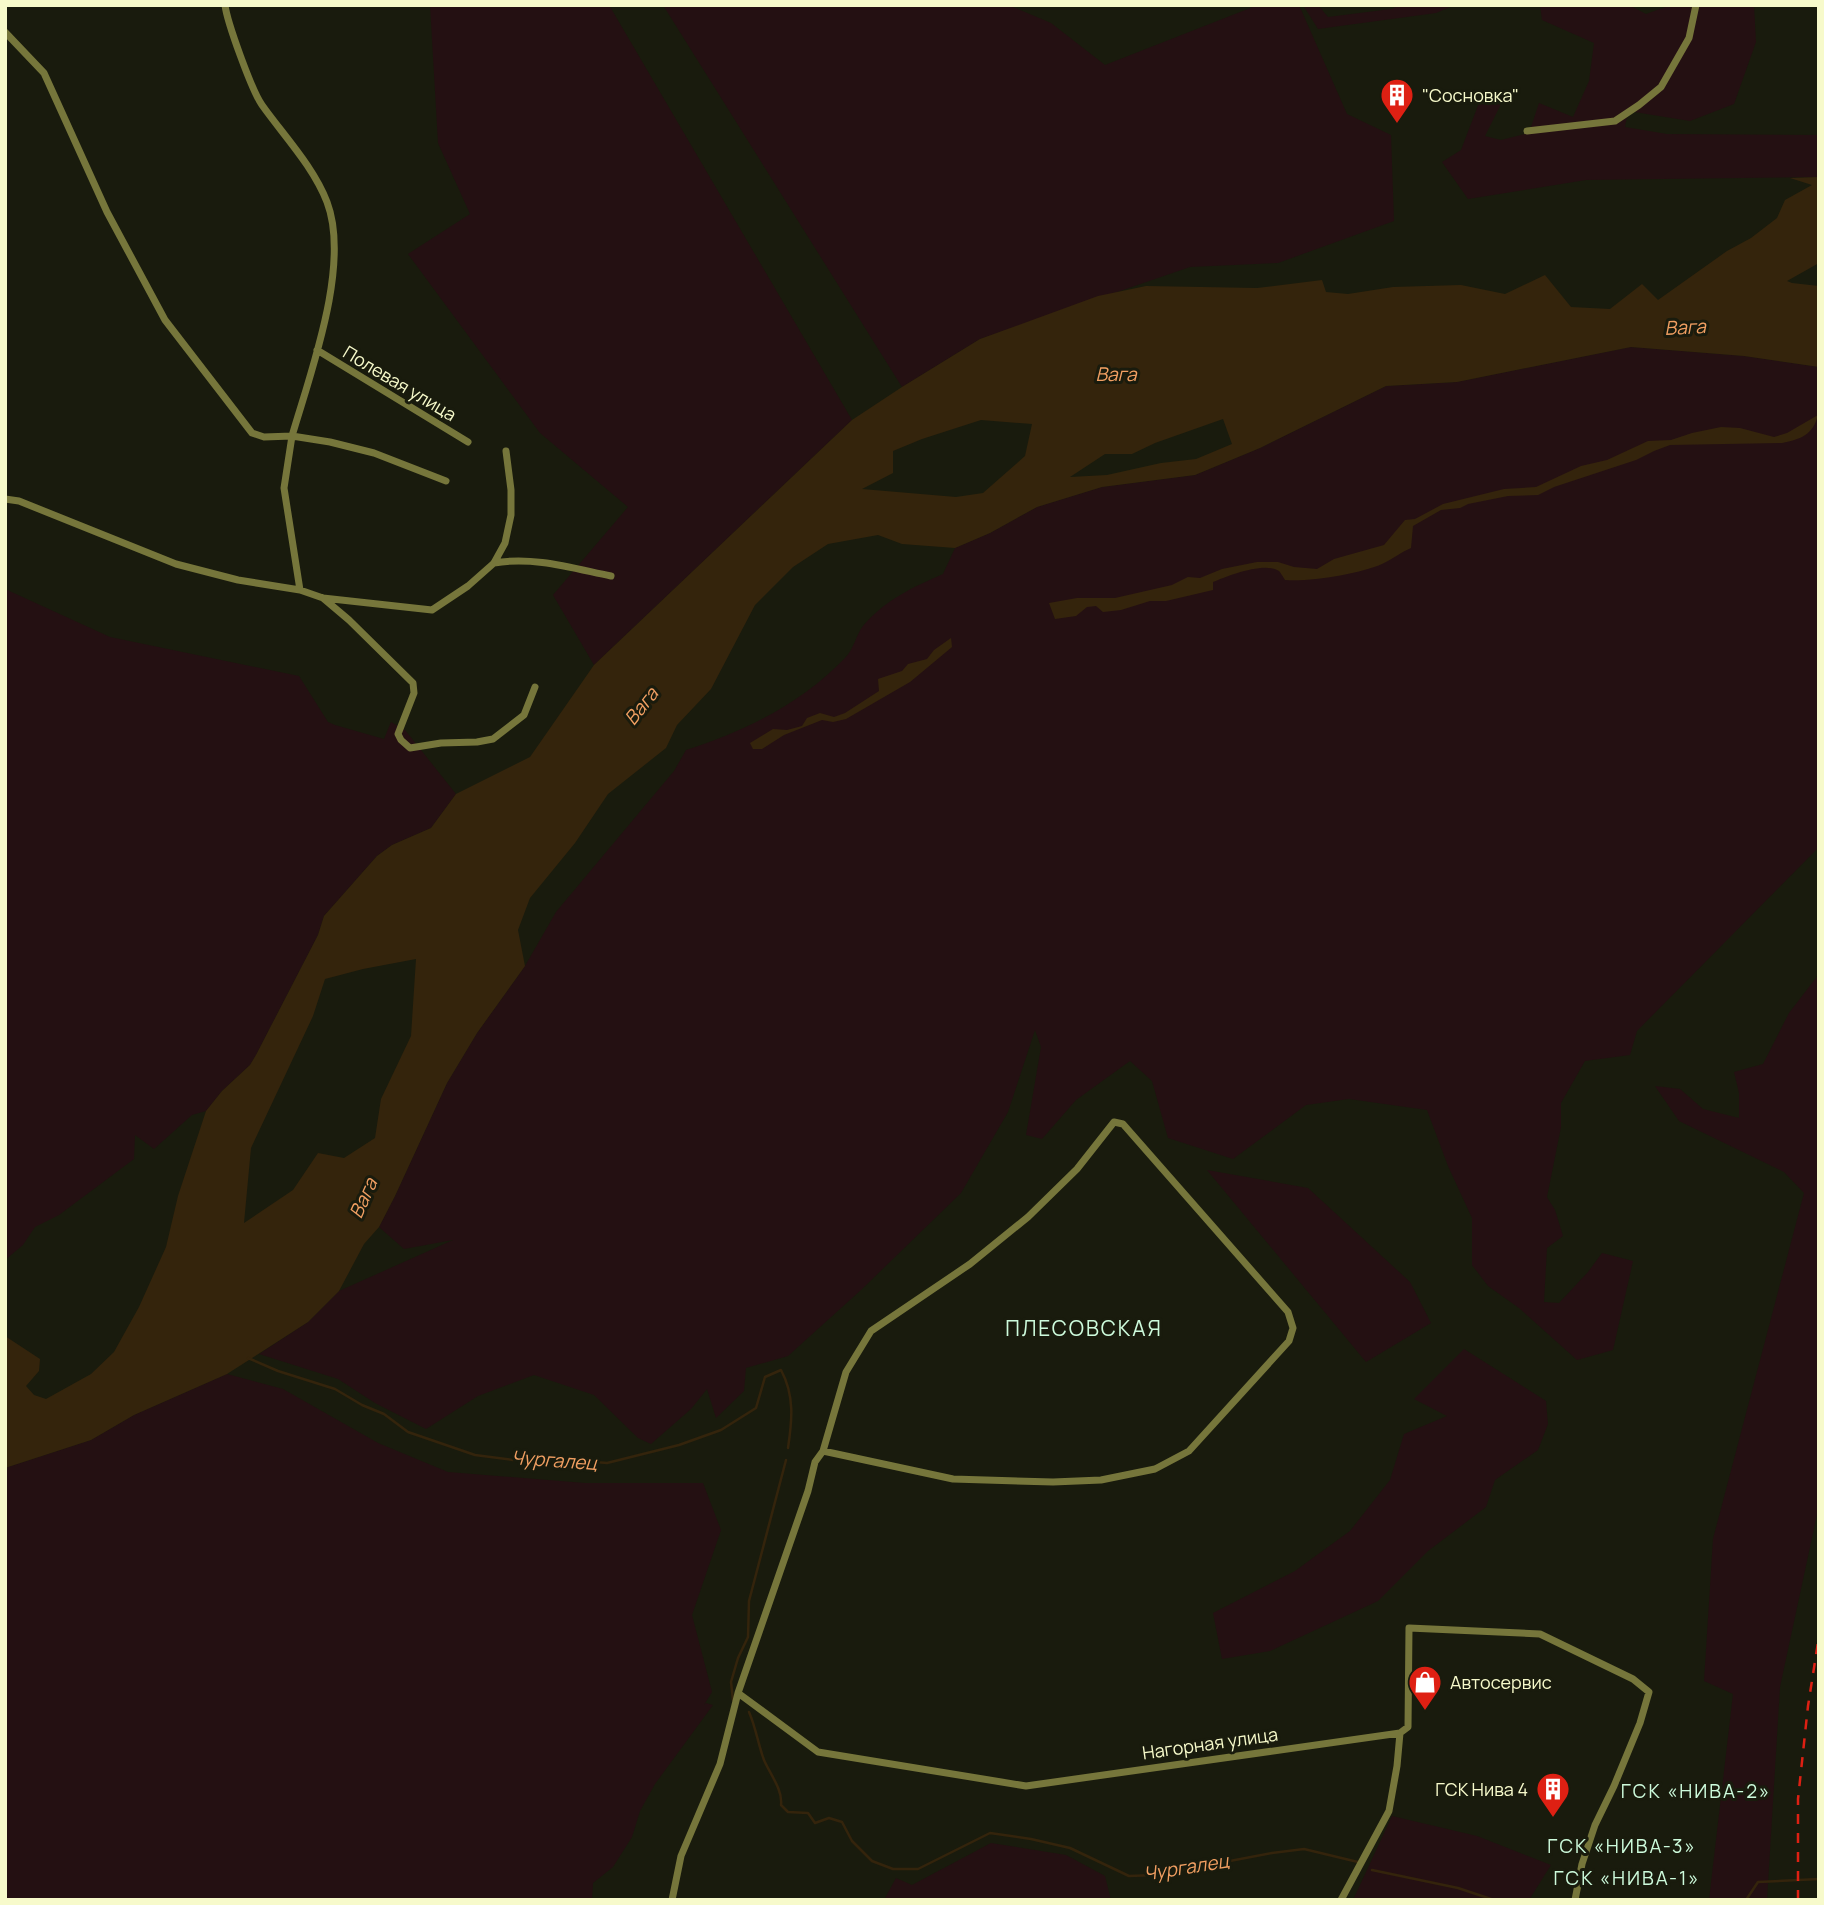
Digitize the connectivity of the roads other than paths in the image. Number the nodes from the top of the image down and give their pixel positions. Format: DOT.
graph roads {
  1 [pos="225,5"];
  2 [pos="1696,5"];
  3 [pos="5,32"];
  4 [pos="1527,131"];
  5 [pos="317,351"];
  6 [pos="292,436"];
  7 [pos="468,442"];
  8 [pos="506,451"];
  9 [pos="446,481"];
  10 [pos="5,499"];
  11 [pos="494,563"];
  12 [pos="611,576"];
  13 [pos="300,590"];
  14 [pos="323,598"];
  15 [pos="535,687"];
  16 [pos="823,1451"];
  17 [pos="738,1693"];
  18 [pos="1400,1733"];
  19 [pos="672,1900"];
  20 [pos="1341,1900"];
  21 [pos="1575,1900"];
  1 -- 5 [label="street"];
  2 -- 4 [label="street"];
  3 -- 6 [label="street"];
  5 -- 6 [label="street"];
  5 -- 7 [label="street, Полевая улица"];
  6 -- 9 [label="street"];
  6 -- 13 [label="street"];
  8 -- 11 [label="street"];
  10 -- 13 [label="street"];
  11 -- 12 [label="street"];
  11 -- 14 [label="street"];
  13 -- 14 [label="street"];
  14 -- 15 [label="street"];
  16 -- 16 [label="street"];
  16 -- 17 [label="street"];
  17 -- 18 [label="street, Нагорная улица"];
  17 -- 19 [label="street"];
  18 -- 20 [label="street"];
  18 -- 21 [label="street"];
}
